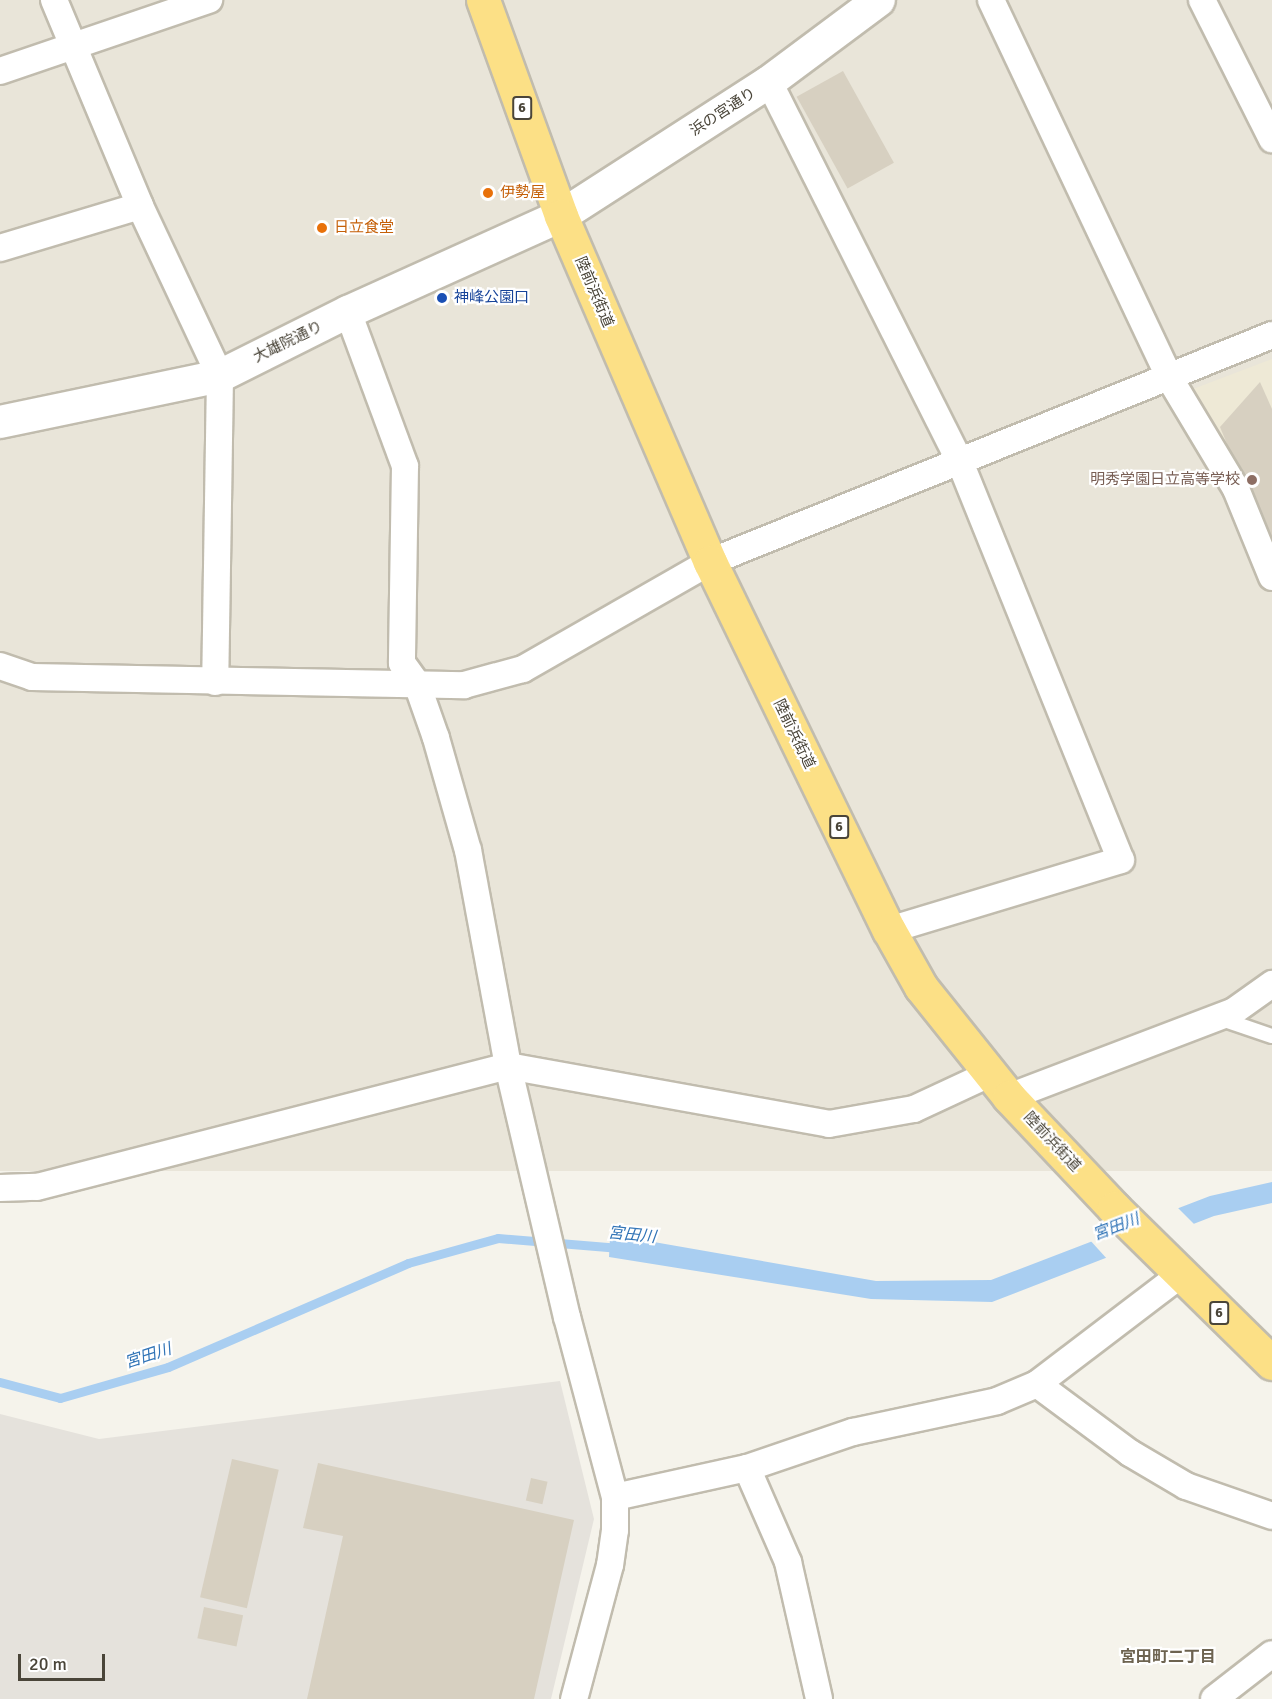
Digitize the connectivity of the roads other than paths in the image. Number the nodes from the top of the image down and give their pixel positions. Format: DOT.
graph roads {
  1 [pos="54,0"];
  2 [pos="209,0"];
  3 [pos="483,0"];
  4 [pos="879,0"];
  5 [pos="991,0"];
  6 [pos="1202,0"];
  7 [pos="74,46"];
  8 [pos="0,71"];
  9 [pos="769,82"];
  10 [pos="1272,139"];
  11 [pos="140,206"];
  12 [pos="561,216"];
  13 [pos="0,248"];
  14 [pos="348,312"];
  15 [pos="1272,336"];
  16 [pos="220,376"];
  17 [pos="1170,379"];
  18 [pos="0,422"];
  19 [pos="960,462"];
  20 [pos="710,562"];
  21 [pos="1272,577"];
  22 [pos="0,666"];
  23 [pos="215,682"];
  24 [pos="417,684"];
  25 [pos="889,930"];
  26 [pos="1272,984"];
  27 [pos="1217,1018"];
  28 [pos="1272,1036"];
  29 [pos="508,1066"];
  30 [pos="999,1085"];
  31 [pos="0,1188"];
  32 [pos="1174,1268"];
  33 [pos="1272,1363"];
  34 [pos="1037,1384"];
  35 [pos="747,1468"];
  36 [pos="615,1497"];
  37 [pos="1272,1516"];
  38 [pos="1272,1654"];
  39 [pos="574,1699"];
  40 [pos="819,1699"];
  41 [pos="1214,1699"];
  1 -- 7 [label="street"];
  2 -- 7 [label="street"];
  3 -- 12 [label="highway, 陸前浜街道 / 6"];
  4 -- 9 [label="street, 浜の宮通り"];
  5 -- 17 [label="street"];
  6 -- 10 [label="street"];
  7 -- 8 [label="street"];
  7 -- 11 [label="street"];
  9 -- 12 [label="street, 浜の宮通り"];
  9 -- 19 [label="street"];
  11 -- 13 [label="street"];
  11 -- 16 [label="street"];
  12 -- 14 [label="street, 大雄院通り"];
  12 -- 20 [label="highway, 陸前浜街道 / 6"];
  14 -- 16 [label="street, 大雄院通り"];
  14 -- 24 [label="street"];
  15 -- 17 [label="street"];
  16 -- 18 [label="street, 大雄院通り"];
  16 -- 23 [label="street"];
  17 -- 19 [label="street"];
  17 -- 21 [label="street"];
  19 -- 20 [label="street"];
  19 -- 25 [label="street"];
  20 -- 24 [label="street"];
  20 -- 25 [label="highway, 陸前浜街道 / 6"];
  22 -- 23 [label="street"];
  23 -- 24 [label="street"];
  24 -- 29 [label="street"];
  25 -- 30 [label="highway, 陸前浜街道 / 6"];
  26 -- 27 [label="street"];
  27 -- 28 [label="lane"];
  27 -- 30 [label="street"];
  29 -- 30 [label="street"];
  29 -- 31 [label="street"];
  29 -- 36 [label="street"];
  30 -- 32 [label="highway, 陸前浜街道 / 6"];
  32 -- 33 [label="highway, 陸前浜街道 / 6"];
  32 -- 34 [label="street"];
  34 -- 35 [label="street"];
  34 -- 37 [label="street"];
  35 -- 36 [label="street"];
  35 -- 40 [label="street"];
  36 -- 39 [label="street"];
  38 -- 41 [label="street"];
}
